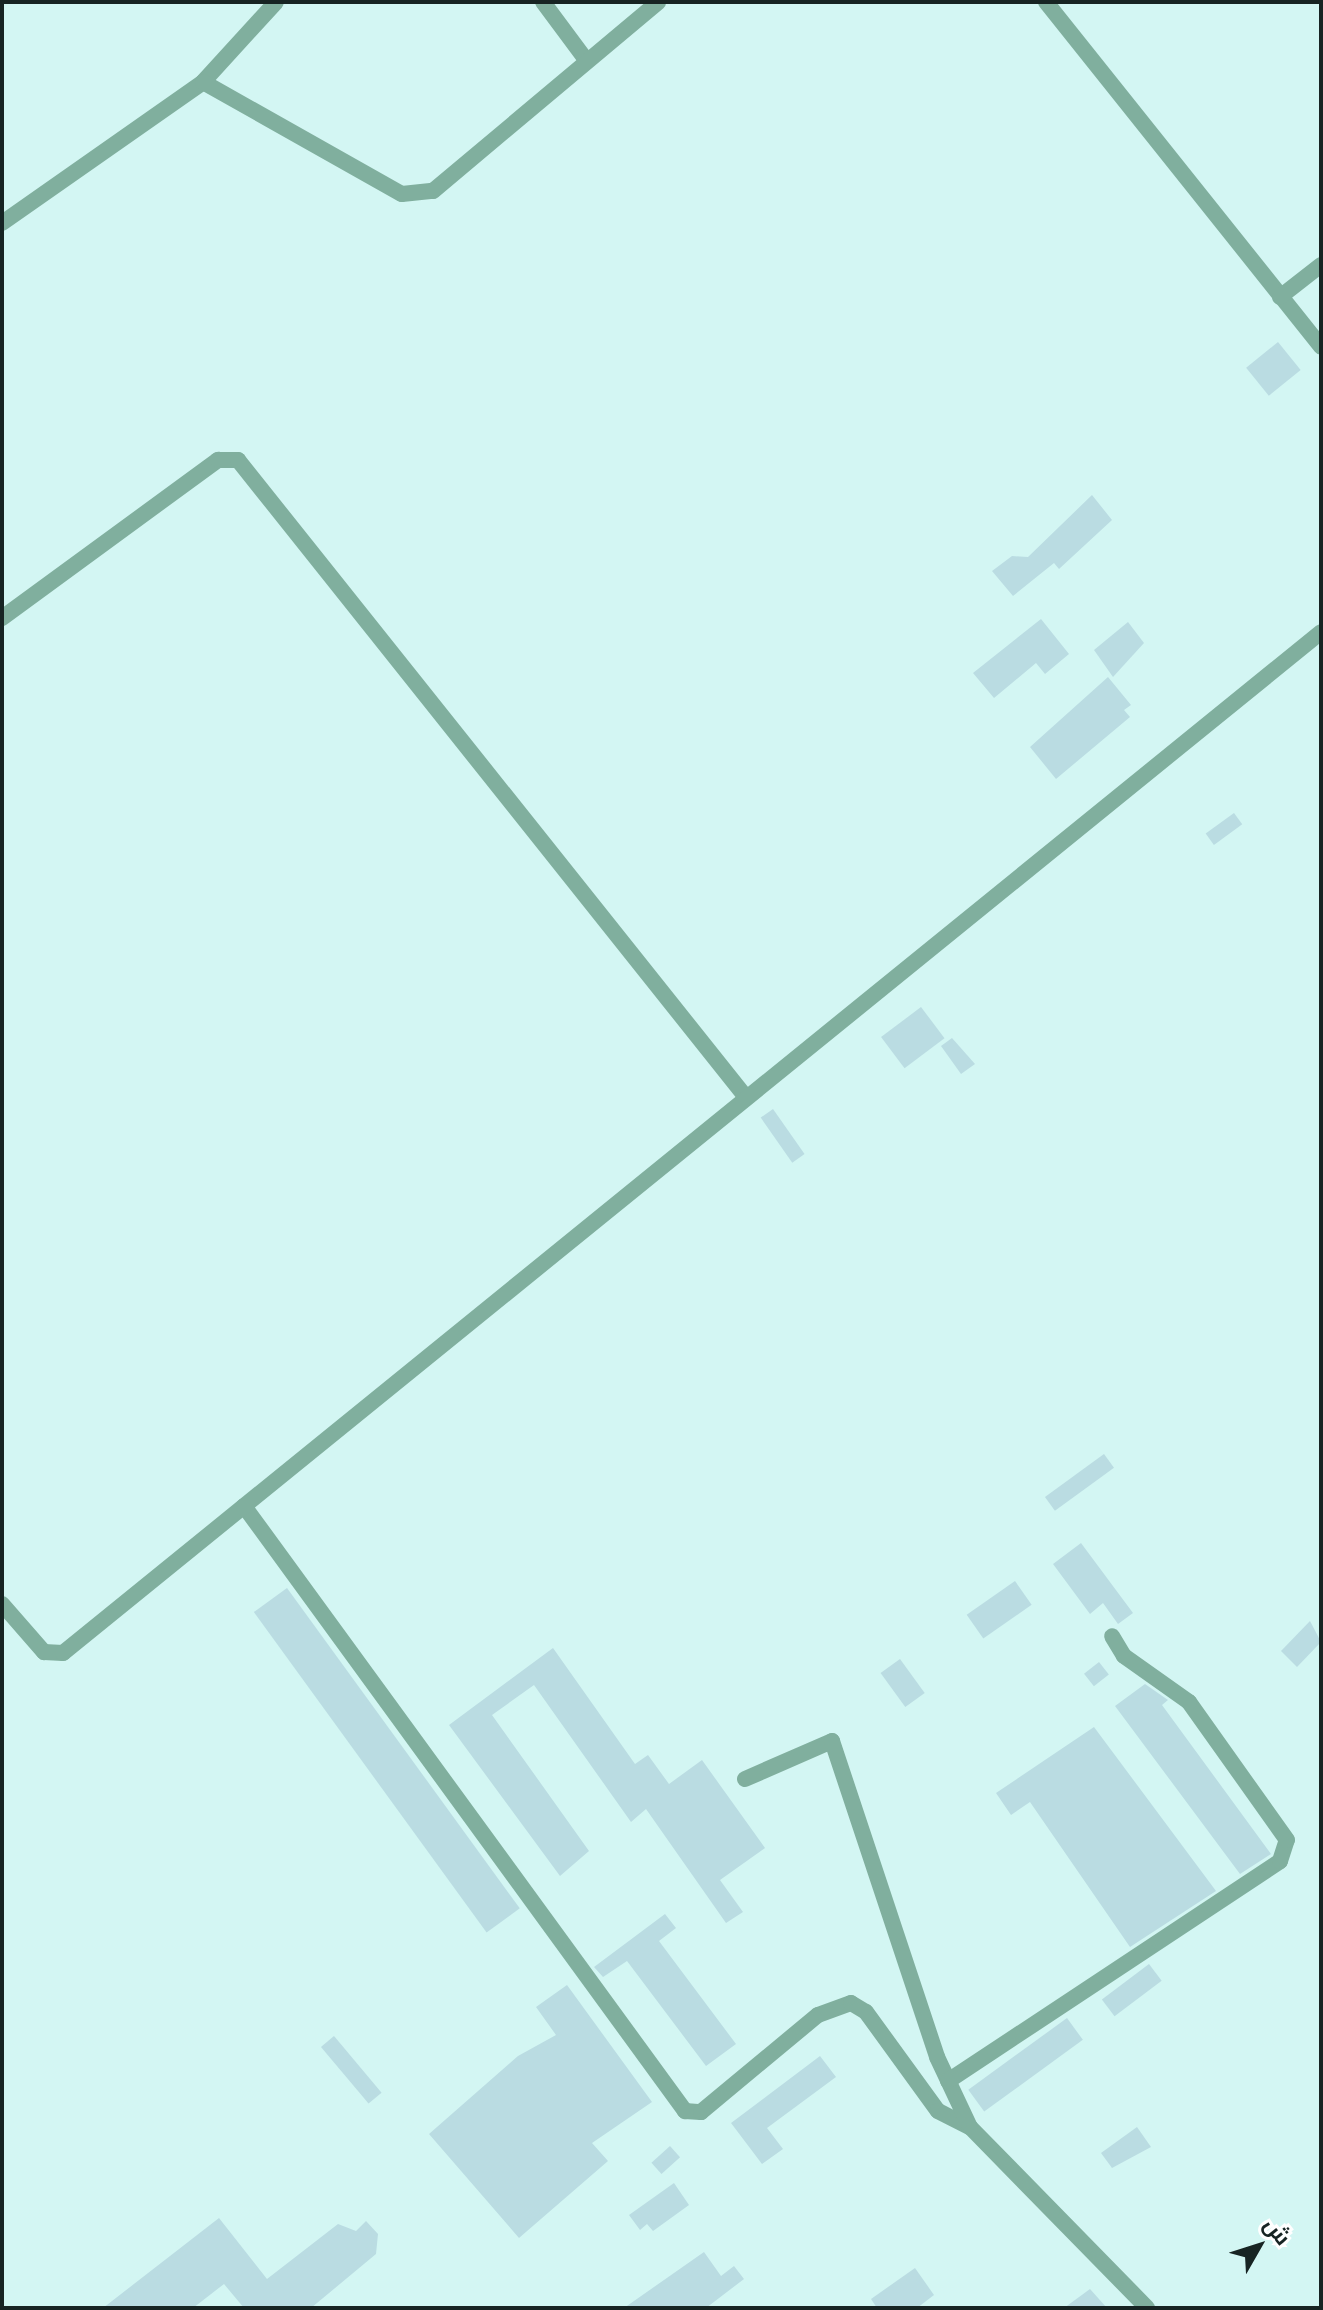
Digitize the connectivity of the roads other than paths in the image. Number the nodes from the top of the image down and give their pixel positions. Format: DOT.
graph roads {
  1 [pos="276,2"];
  2 [pos="543,2"];
  3 [pos="658,2"];
  4 [pos="1046,2"];
  5 [pos="586,60"];
  6 [pos="203,82"];
  7 [pos="2,223"];
  8 [pos="1321,265"];
  9 [pos="1280,297"];
  10 [pos="1321,347"];
  11 [pos="2,618"];
  12 [pos="1321,632"];
  13 [pos="745,1096"];
  14 [pos="244,1506"];
  15 [pos="2,1604"];
  16 [pos="1112,1636"];
  17 [pos="745,1779"];
  18 [pos="948,2081"];
  19 [pos="970,2127"];
  20 [pos="1147,2308"];
  1 -- 6 [label="street"];
  2 -- 5 [label="street"];
  3 -- 5 [label="street"];
  4 -- 9 [label="street"];
  5 -- 6 [label="street"];
  6 -- 7 [label="street"];
  8 -- 9 [label="street"];
  9 -- 10 [label="street"];
  11 -- 13 [label="street"];
  12 -- 13 [label="street"];
  13 -- 14 [label="street"];
  14 -- 15 [label="street"];
  14 -- 19 [label="street"];
  16 -- 18 [label="street"];
  17 -- 18 [label="street"];
  18 -- 19 [label="street"];
  19 -- 20 [label="street"];
}
